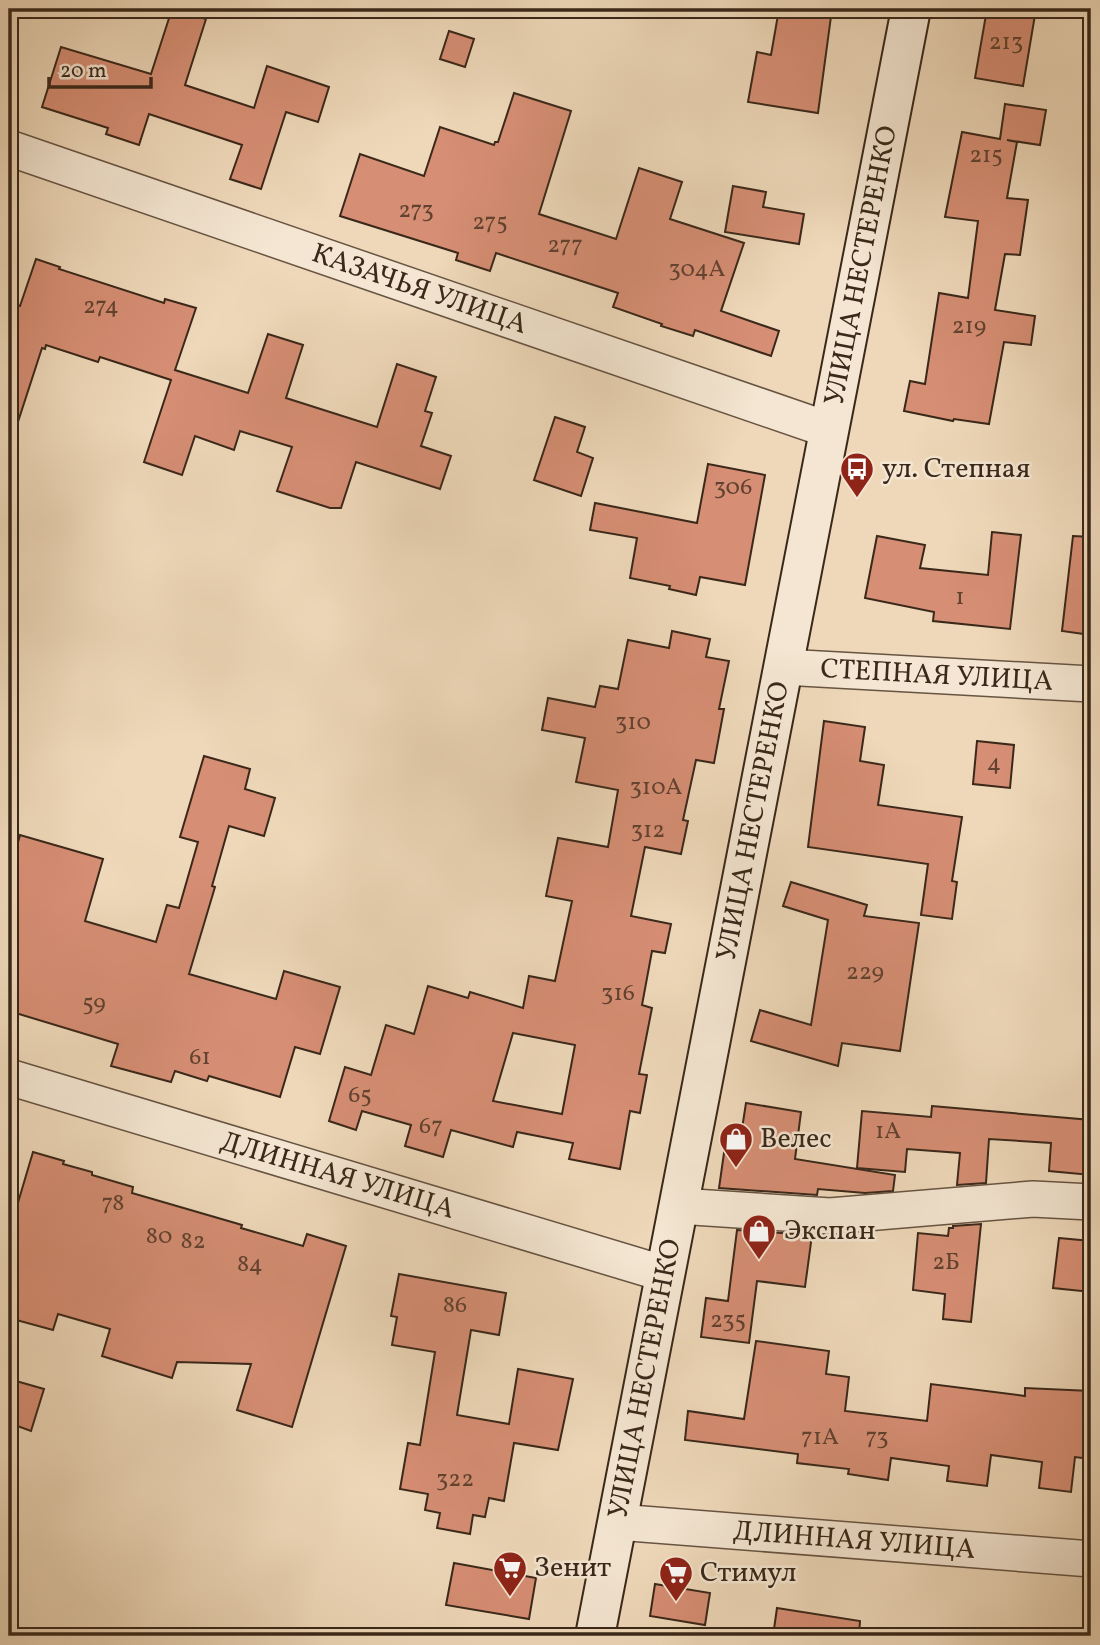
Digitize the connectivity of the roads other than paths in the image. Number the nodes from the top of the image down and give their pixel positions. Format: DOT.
graph roads {
  1 [pos="911,9"];
  2 [pos="9,148"];
  3 [pos="828,430"];
  4 [pos="783,667"];
  5 [pos="1091,684"];
  6 [pos="9,1077"];
  7 [pos="1091,1202"];
  8 [pos="678,1206"];
  9 [pos="665,1274"];
  10 [pos="617,1522"];
  11 [pos="1091,1559"];
  12 [pos="595,1636"];
  1 -- 3 [label="street, УЛИЦА НЕСТЕРЕНКО"];
  2 -- 3 [label="street, КАЗАЧЬЯ УЛИЦА"];
  3 -- 4 [label="street, УЛИЦА НЕСТЕРЕНКО"];
  4 -- 5 [label="street, СТЕПНАЯ УЛИЦА"];
  4 -- 8 [label="street, УЛИЦА НЕСТЕРЕНКО"];
  6 -- 9 [label="street, ДЛИННАЯ УЛИЦА"];
  7 -- 8 [label="street"];
  8 -- 9 [label="street, УЛИЦА НЕСТЕРЕНКО"];
  9 -- 10 [label="street, УЛИЦА НЕСТЕРЕНКО"];
  10 -- 11 [label="street, ДЛИННАЯ УЛИЦА"];
  10 -- 12 [label="street, УЛИЦА НЕСТЕРЕНКО"];
}
